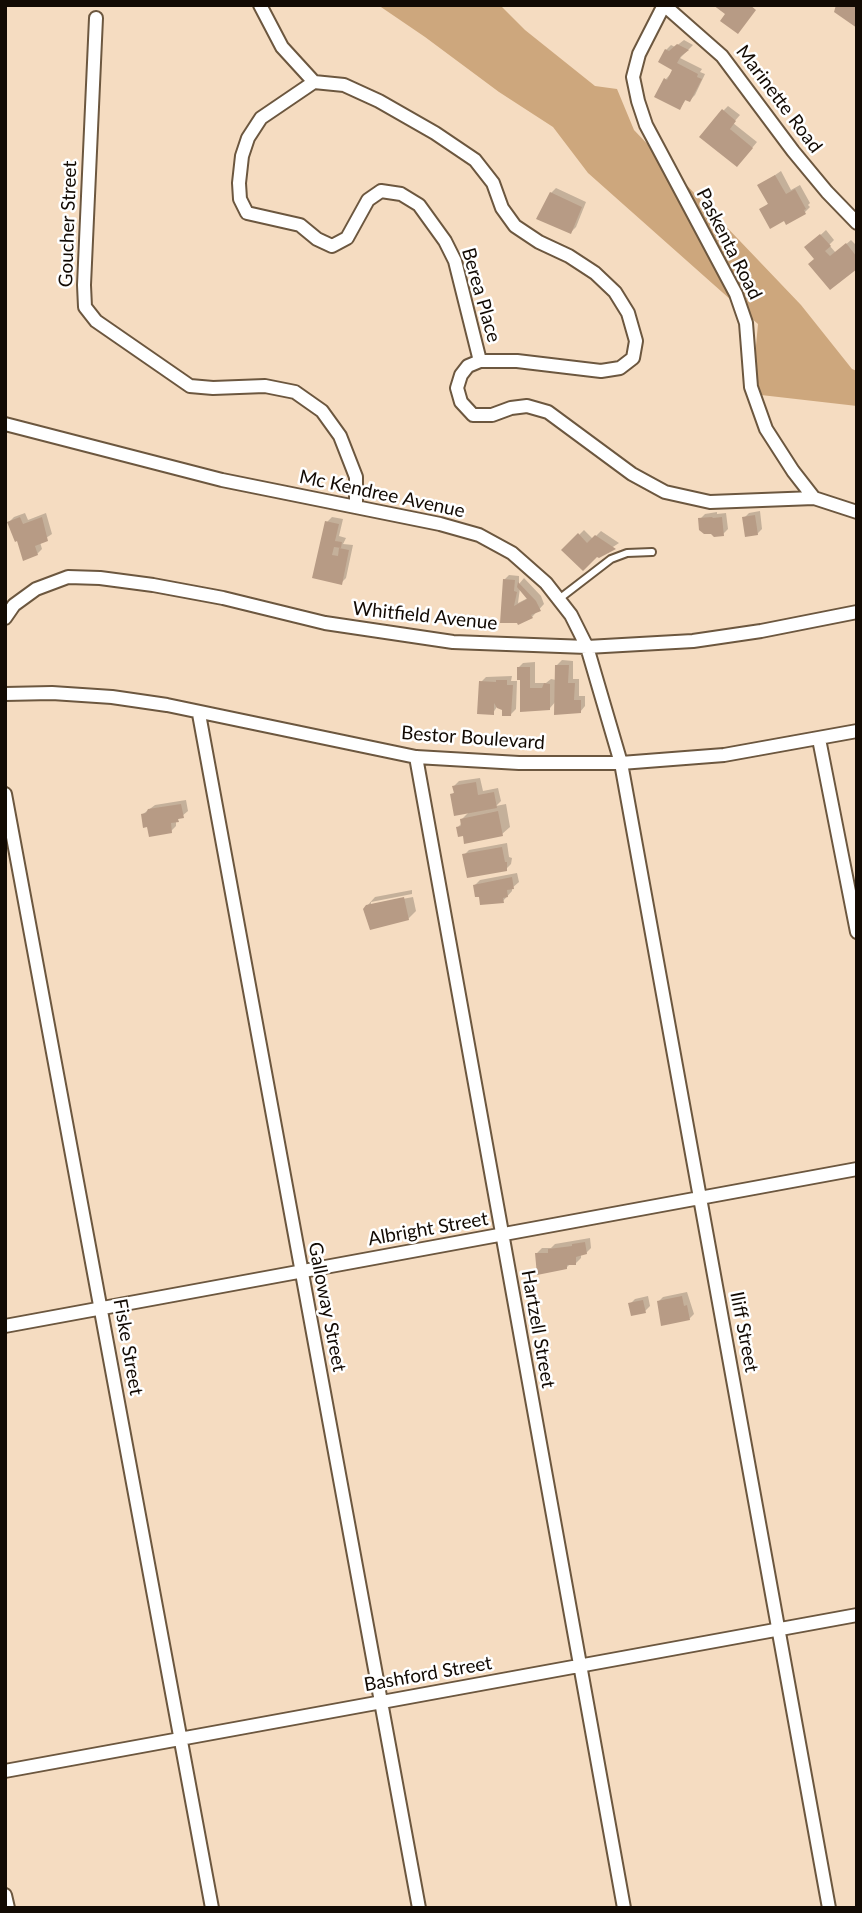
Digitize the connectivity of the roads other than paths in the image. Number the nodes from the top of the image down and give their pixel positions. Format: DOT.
graph roads {
  1 [pos="260,5"];
  2 [pos="664,5"];
  3 [pos="96,18"];
  4 [pos="314,82"];
  5 [pos="857,223"];
  6 [pos="480,361"];
  7 [pos="5,424"];
  8 [pos="814,498"];
  9 [pos="356,508"];
  10 [pos="857,512"];
  11 [pos="652,552"];
  12 [pos="559,599"];
  13 [pos="857,612"];
  14 [pos="5,618"];
  15 [pos="587,647"];
  16 [pos="5,694"];
  17 [pos="200,714"];
  18 [pos="857,732"];
  19 [pos="819,739"];
  20 [pos="416,757"];
  21 [pos="621,763"];
  22 [pos="5,793"];
  23 [pos="857,932"];
  24 [pos="857,1169"];
  25 [pos="700,1199"];
  26 [pos="502,1235"];
  27 [pos="300,1272"];
  28 [pos="102,1309"];
  29 [pos="5,1326"];
  30 [pos="857,1615"];
  31 [pos="780,1630"];
  32 [pos="581,1667"];
  33 [pos="381,1702"];
  34 [pos="181,1740"];
  35 [pos="5,1771"];
  36 [pos="5,1895"];
  37 [pos="8,1908"];
  38 [pos="212,1908"];
  39 [pos="419,1908"];
  40 [pos="624,1908"];
  41 [pos="829,1908"];
  1 -- 4 [label="street"];
  2 -- 5 [label="street, Marinette Road"];
  2 -- 8 [label="street, Paskenta Road"];
  3 -- 9 [label="street, Goucher Street"];
  4 -- 6 [label="street, Berea Place"];
  4 -- 6 [label="street"];
  6 -- 8 [label="street"];
  7 -- 9 [label="street, Mc Kendree Avenue"];
  8 -- 10 [label="street"];
  9 -- 12 [label="street, Mc Kendree Avenue"];
  11 -- 12 [label="lane"];
  12 -- 15 [label="street, Mc Kendree Avenue"];
  13 -- 15 [label="street, Whitfield Avenue"];
  14 -- 15 [label="street, Whitfield Avenue"];
  15 -- 21 [label="street, Mc Kendree Avenue"];
  16 -- 17 [label="street, Bestor Boulevard"];
  17 -- 20 [label="street, Bestor Boulevard"];
  17 -- 27 [label="street, Galloway Street"];
  18 -- 19 [label="street, Bestor Boulevard"];
  19 -- 21 [label="street, Bestor Boulevard"];
  19 -- 23 [label="street"];
  20 -- 21 [label="street, Bestor Boulevard"];
  20 -- 26 [label="street, Hartzell Street"];
  21 -- 25 [label="street, Iliff Street"];
  22 -- 28 [label="street, Fiske Street"];
  24 -- 25 [label="street, Albright Street"];
  25 -- 26 [label="street, Albright Street"];
  25 -- 31 [label="street, Iliff Street"];
  26 -- 27 [label="street, Albright Street"];
  26 -- 32 [label="street, Hartzell Street"];
  27 -- 28 [label="street, Albright Street"];
  27 -- 33 [label="street, Galloway Street"];
  28 -- 29 [label="street, Albright Street"];
  28 -- 34 [label="street, Fiske Street"];
  30 -- 31 [label="street, Bashford Street"];
  31 -- 32 [label="street, Bashford Street"];
  31 -- 41 [label="street, Iliff Street"];
  32 -- 33 [label="street, Bashford Street"];
  32 -- 40 [label="street, Hartzell Street"];
  33 -- 34 [label="street, Bashford Street"];
  33 -- 39 [label="street, Galloway Street"];
  34 -- 35 [label="street, Bashford Street"];
  34 -- 38 [label="street, Fiske Street"];
  36 -- 37 [label="street"];
}
